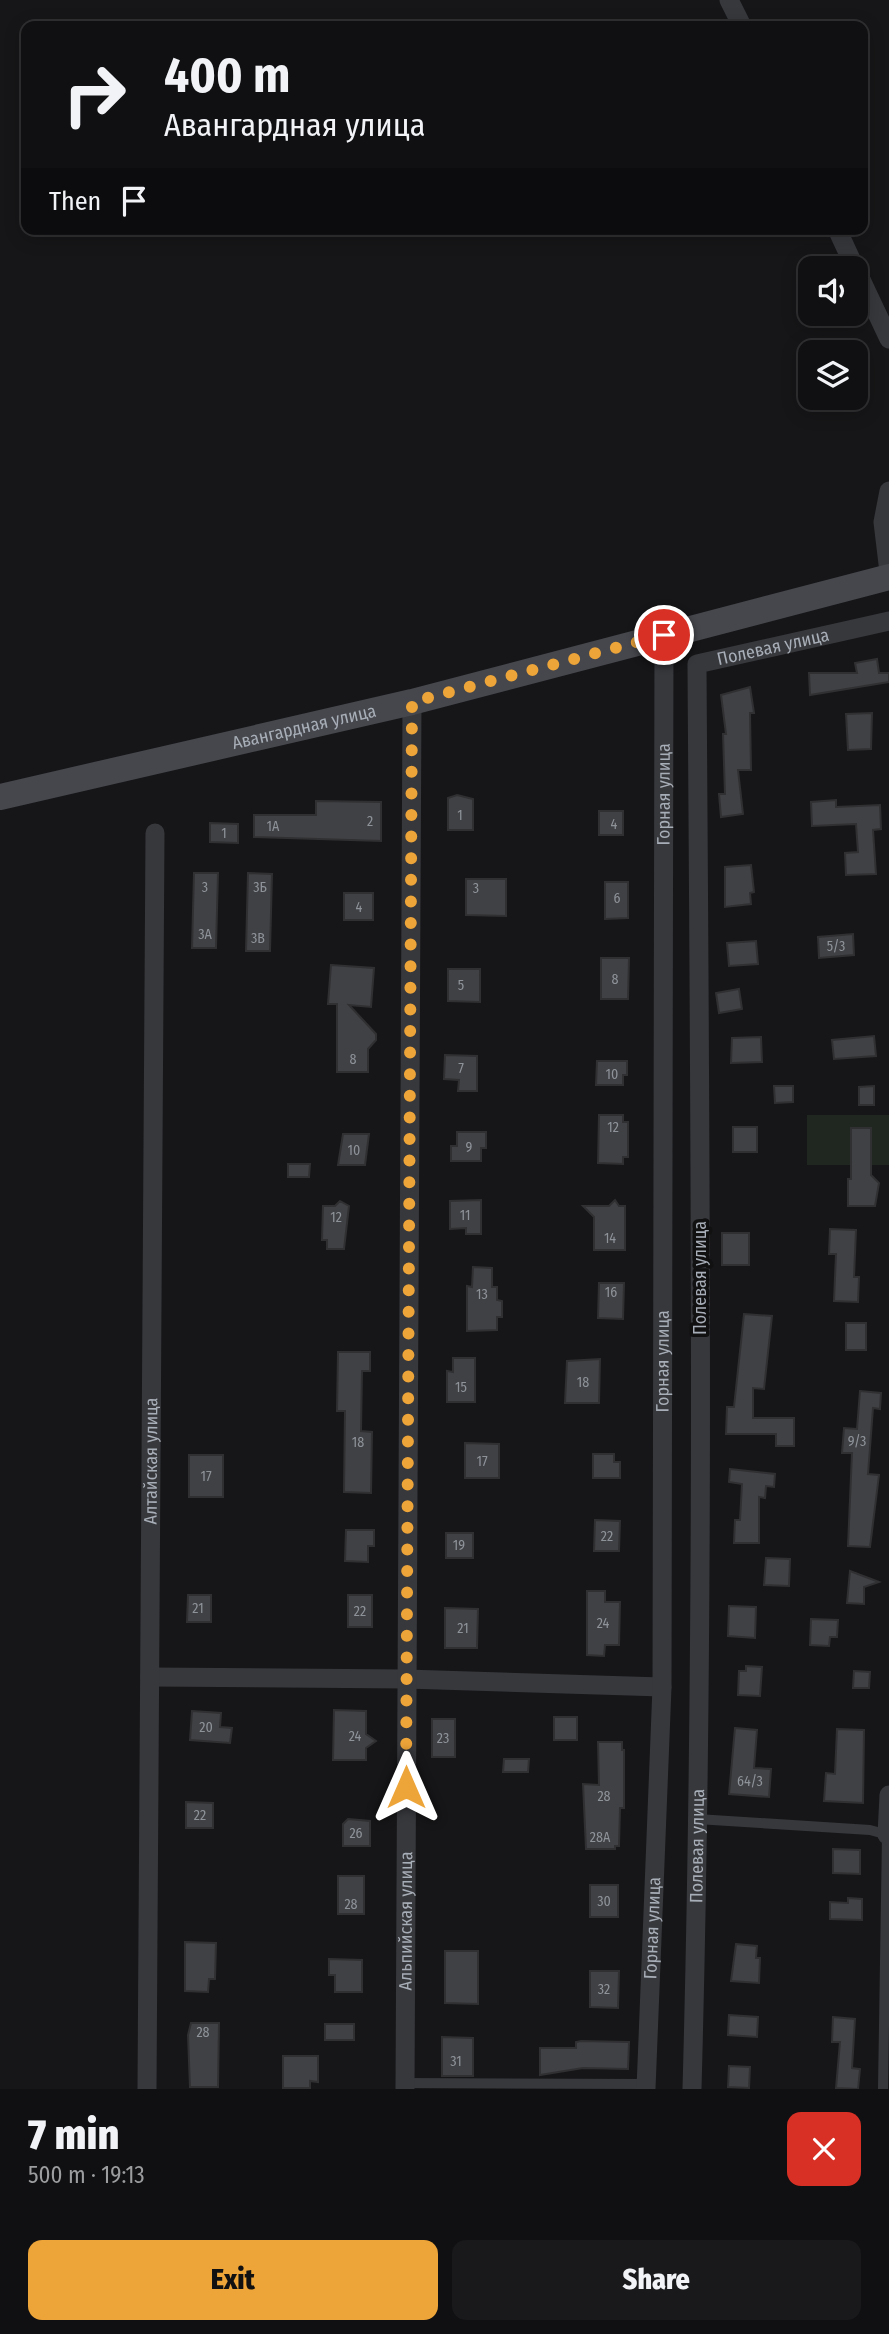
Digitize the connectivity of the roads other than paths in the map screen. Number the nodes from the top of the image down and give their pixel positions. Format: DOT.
graph roads {
  1 [pos="729,0"];
  2 [pos="740,21"];
  3 [pos="840,235"];
  4 [pos="849,256"];
  5 [pos="868,296"];
  6 [pos="889,340"];
  7 [pos="889,491"];
  8 [pos="889,575"];
  9 [pos="889,621"];
  10 [pos="664,635"];
  11 [pos="412,702"];
  12 [pos="0,797"];
  13 [pos="155,834"];
  14 [pos="149,1677"];
  15 [pos="406,1679"];
  16 [pos="662,1687"];
  17 [pos="889,1795"];
  18 [pos="697,1819"];
  19 [pos="888,1835"];
  20 [pos="405,2086"];
  21 [pos="646,2086"];
  22 [pos="147,2089"];
  23 [pos="692,2089"];
  24 [pos="883,2089"];
  1 -- 2 [label="street"];
  3 -- 4 [label="street"];
  5 -- 6 [label="street"];
  7 -- 8 [label="street"];
  8 -- 10 [label="main road, Авангардная улица"];
  9 -- 18 [label="street, Полевая улица"];
  10 -- 11 [label="main road, Авангардная улица"];
  10 -- 16 [label="street, Горная улица"];
  11 -- 12 [label="main road, Авангардная улица"];
  11 -- 15 [label="street, Альпийская улица"];
  13 -- 14 [label="street, Алтайская улица"];
  14 -- 15 [label="street"];
  14 -- 22 [label="street, Алтайская улица"];
  15 -- 16 [label="street"];
  15 -- 20 [label="street, Альпийская улица"];
  16 -- 21 [label="street, Горная улица"];
  17 -- 19 [label="street"];
  18 -- 19 [label="lane"];
  18 -- 23 [label="street, Полевая улица"];
  19 -- 24 [label="lane"];
  20 -- 21 [label="lane"];
}
